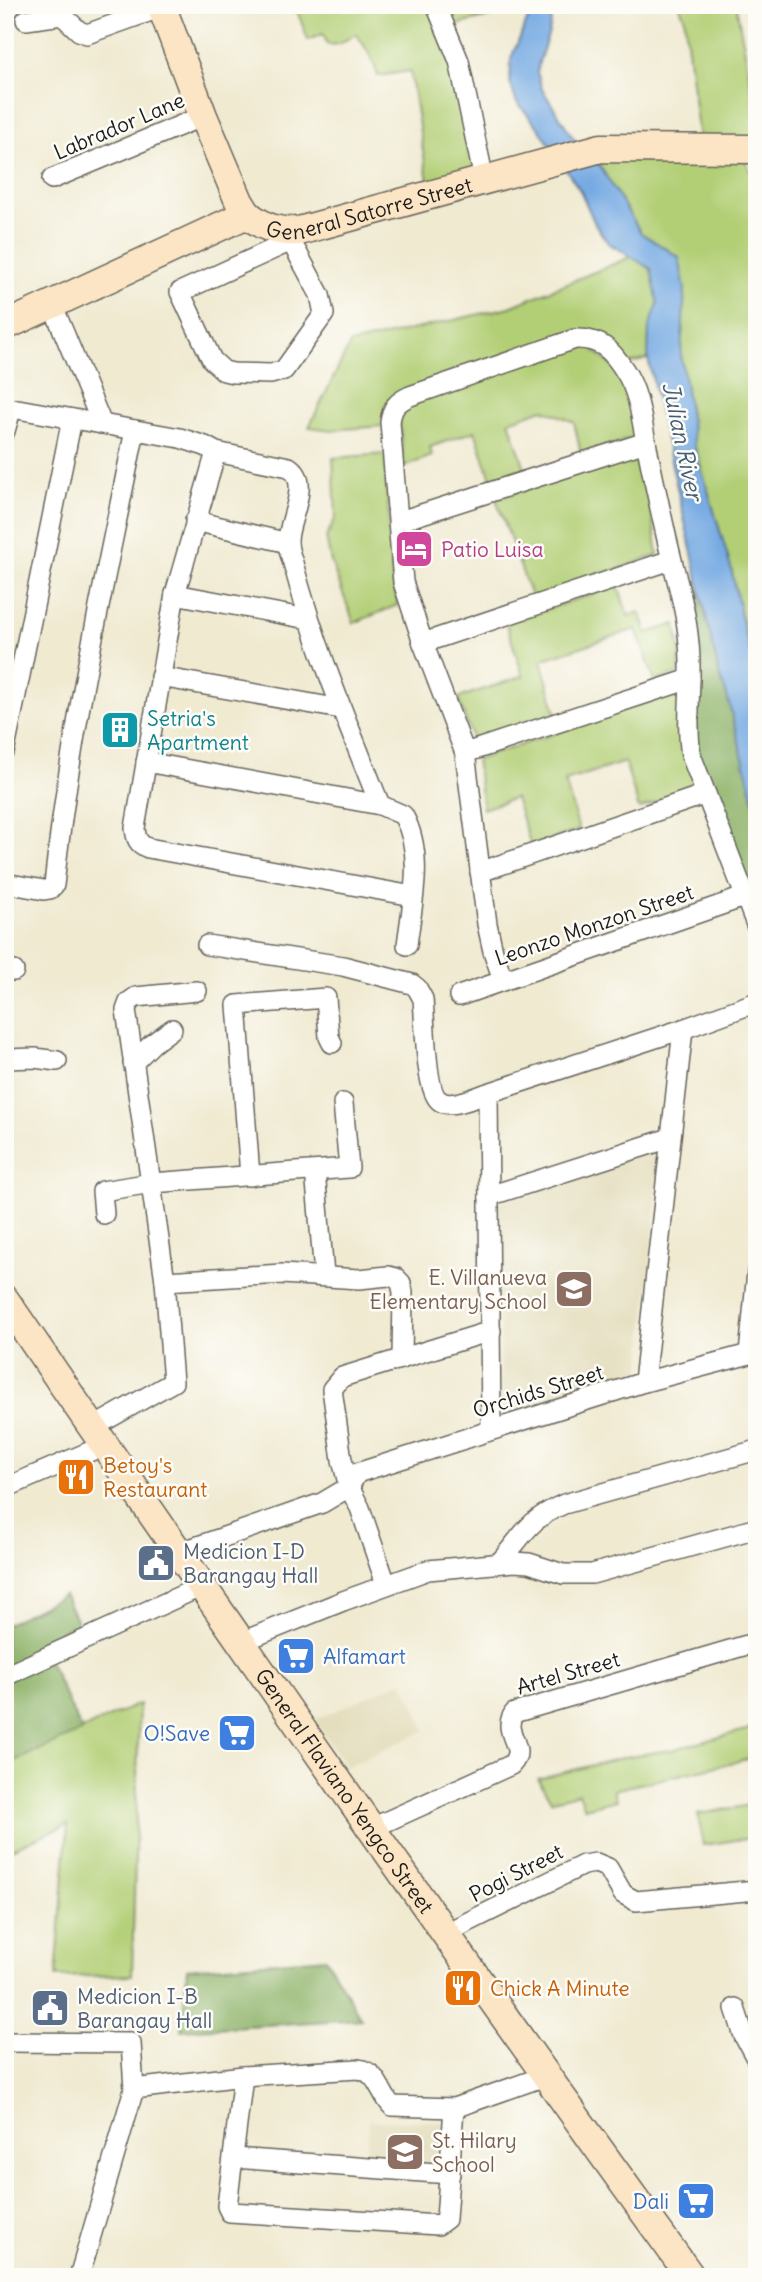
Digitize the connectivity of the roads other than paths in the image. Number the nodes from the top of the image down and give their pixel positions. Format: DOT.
graph roads {
  1 [pos="436,5"];
  2 [pos="161,6"];
  3 [pos="26,20"];
  4 [pos="203,116"];
  5 [pos="757,149"];
  6 [pos="52,178"];
  7 [pos="484,180"];
  8 [pos="247,214"];
  9 [pos="289,237"];
  10 [pos="52,304"];
  11 [pos="5,326"];
  12 [pos="72,419"];
  13 [pos="102,424"];
  14 [pos="135,430"];
  15 [pos="5,431"];
  16 [pos="646,442"];
  17 [pos="216,452"];
  18 [pos="400,520"];
  19 [pos="195,521"];
  20 [pos="288,543"];
  21 [pos="671,559"];
  22 [pos="175,594"];
  23 [pos="308,619"];
  24 [pos="423,643"];
  25 [pos="160,677"];
  26 [pos="690,679"];
  27 [pos="341,709"];
  28 [pos="5,749"];
  29 [pos="466,753"];
  30 [pos="146,762"];
  31 [pos="706,794"];
  32 [pos="380,805"];
  33 [pos="480,872"];
  34 [pos="5,883"];
  35 [pos="413,896"];
  36 [pos="744,897"];
  37 [pos="757,927"];
  38 [pos="207,945"];
  39 [pos="407,946"];
  40 [pos="503,980"];
  41 [pos="197,991"];
  42 [pos="459,996"];
  43 [pos="757,1002"];
  44 [pos="172,1029"];
  45 [pos="683,1029"];
  46 [pos="332,1043"];
  47 [pos="5,1059"];
  48 [pos="57,1060"];
  49 [pos="134,1063"];
  50 [pos="488,1093"];
  51 [pos="343,1103"];
  52 [pos="670,1138"];
  53 [pos="315,1171"];
  54 [pos="250,1176"];
  55 [pos="152,1184"];
  56 [pos="489,1196"];
  57 [pos="104,1214"];
  58 [pos="757,1272"];
  59 [pos="324,1276"];
  60 [pos="165,1281"];
  61 [pos="5,1300"];
  62 [pos="491,1331"];
  63 [pos="753,1353"];
  64 [pos="402,1359"];
  65 [pos="644,1382"];
  66 [pos="491,1429"];
  67 [pos="99,1437"];
  68 [pos="757,1450"];
  69 [pos="349,1487"];
  70 [pos="5,1488"];
  71 [pos="757,1528"];
  72 [pos="178,1553"];
  73 [pos="499,1563"];
  74 [pos="386,1584"];
  75 [pos="202,1586"];
  76 [pos="241,1642"];
  77 [pos="757,1642"];
  78 [pos="5,1676"];
  79 [pos="372,1829"];
  80 [pos="757,1890"];
  81 [pos="446,1933"];
  82 [pos="735,2008"];
  83 [pos="5,2042"];
  84 [pos="756,2059"];
  85 [pos="243,2076"];
  86 [pos="545,2076"];
  87 [pos="134,2089"];
  88 [pos="454,2108"];
  89 [pos="234,2158"];
  90 [pos="450,2174"];
  91 [pos="79,2277"];
  92 [pos="691,2277"];
  1 -- 7 [label="street"];
  2 -- 3 [label="street"];
  2 -- 4 [label="main road"];
  4 -- 6 [label="street, Labrador Lane"];
  4 -- 8 [label="main road"];
  5 -- 7 [label="main road, General Satorre Street"];
  7 -- 9 [label="main road, General Satorre Street"];
  8 -- 9 [label="main road, General Satorre Street"];
  8 -- 10 [label="main road, General Satorre Street"];
  9 -- 9 [label="street"];
  10 -- 11 [label="main road, General Satorre Street"];
  10 -- 13 [label="street"];
  12 -- 13 [label="street"];
  12 -- 15 [label="street"];
  12 -- 28 [label="street"];
  13 -- 14 [label="street"];
  14 -- 17 [label="street"];
  14 -- 34 [label="street"];
  16 -- 18 [label="street"];
  16 -- 18 [label="street"];
  16 -- 21 [label="street"];
  17 -- 19 [label="street"];
  17 -- 20 [label="street"];
  18 -- 24 [label="street"];
  19 -- 20 [label="street"];
  19 -- 22 [label="street"];
  20 -- 23 [label="street"];
  21 -- 24 [label="street"];
  21 -- 26 [label="street"];
  22 -- 23 [label="street"];
  22 -- 25 [label="street"];
  23 -- 27 [label="street"];
  24 -- 29 [label="street"];
  25 -- 27 [label="street"];
  25 -- 30 [label="street"];
  26 -- 29 [label="street"];
  26 -- 31 [label="street"];
  27 -- 32 [label="street"];
  29 -- 33 [label="street"];
  30 -- 32 [label="street"];
  30 -- 35 [label="street"];
  31 -- 33 [label="street"];
  31 -- 36 [label="street"];
  32 -- 35 [label="street"];
  33 -- 40 [label="street"];
  35 -- 39 [label="street"];
  36 -- 37 [label="street"];
  36 -- 40 [label="street, Leonzo Monzon Street"];
  38 -- 50 [label="street"];
  40 -- 42 [label="street, Leonzo Monzon Street"];
  41 -- 49 [label="street"];
  43 -- 45 [label="street"];
  44 -- 49 [label="street"];
  45 -- 50 [label="street"];
  45 -- 52 [label="street"];
  46 -- 54 [label="street"];
  47 -- 48 [label="street"];
  49 -- 55 [label="street"];
  50 -- 56 [label="street"];
  51 -- 53 [label="street"];
  52 -- 56 [label="street"];
  52 -- 65 [label="street"];
  53 -- 54 [label="street"];
  53 -- 59 [label="street"];
  54 -- 55 [label="street"];
  55 -- 57 [label="street"];
  55 -- 60 [label="street"];
  56 -- 62 [label="street"];
  58 -- 63 [label="street"];
  59 -- 60 [label="street"];
  59 -- 64 [label="street"];
  60 -- 67 [label="street"];
  61 -- 67 [label="main road, General Flaviano Yengco Street"];
  62 -- 64 [label="street"];
  62 -- 66 [label="street"];
  63 -- 65 [label="street, Orchids Street"];
  64 -- 69 [label="street"];
  65 -- 66 [label="street, Orchids Street"];
  66 -- 69 [label="street, Orchids Street"];
  67 -- 70 [label="street"];
  67 -- 72 [label="main road, General Flaviano Yengco Street"];
  68 -- 73 [label="street"];
  69 -- 72 [label="street, Orchids Street"];
  69 -- 74 [label="street"];
  71 -- 73 [label="street"];
  72 -- 75 [label="main road, General Flaviano Yengco Street"];
  73 -- 74 [label="street"];
  74 -- 76 [label="street"];
  75 -- 76 [label="main road, General Flaviano Yengco Street"];
  75 -- 78 [label="street"];
  76 -- 79 [label="main road, General Flaviano Yengco Street"];
  77 -- 79 [label="street, Artel Street"];
  79 -- 81 [label="main road, General Flaviano Yengco Street"];
  80 -- 81 [label="street, Pogi Street"];
  81 -- 86 [label="main road, General Flaviano Yengco Street"];
  82 -- 84 [label="street"];
  83 -- 87 [label="street"];
  85 -- 87 [label="street"];
  85 -- 88 [label="street"];
  85 -- 89 [label="street"];
  86 -- 88 [label="street"];
  86 -- 92 [label="main road, General Flaviano Yengco Street"];
  87 -- 91 [label="street"];
  88 -- 90 [label="street"];
  89 -- 90 [label="street"];
  89 -- 90 [label="street"];
}
